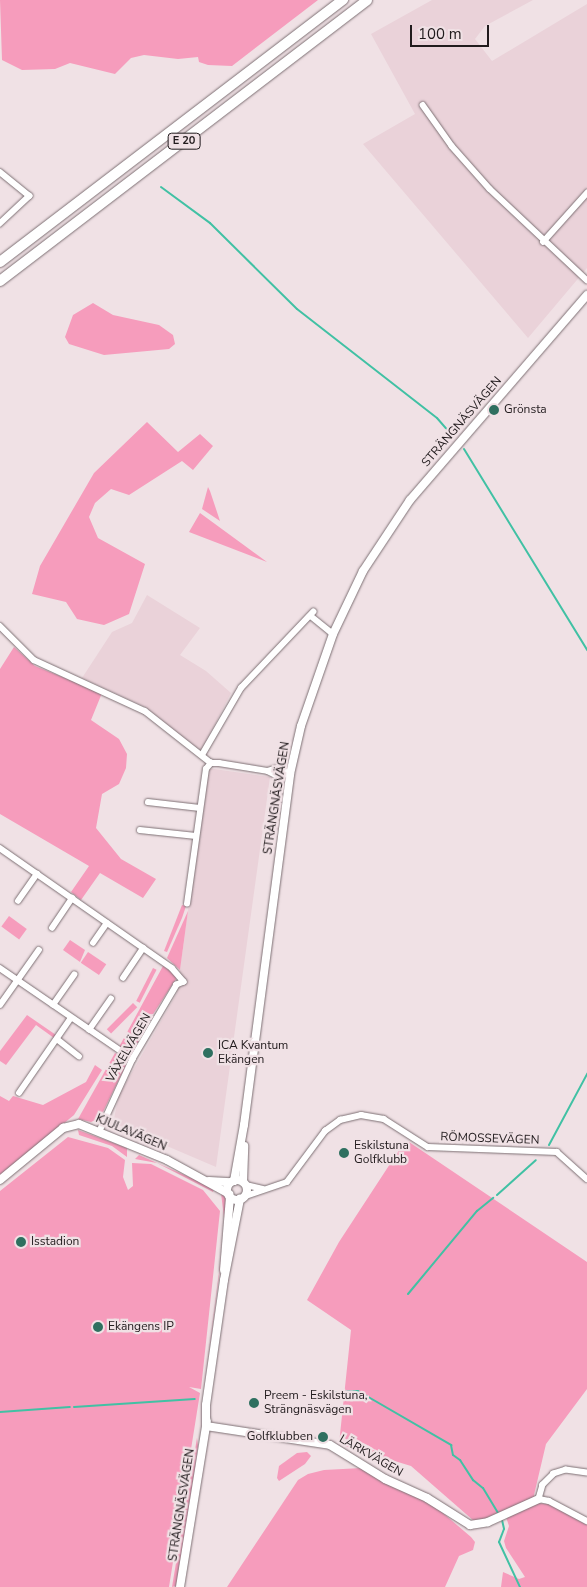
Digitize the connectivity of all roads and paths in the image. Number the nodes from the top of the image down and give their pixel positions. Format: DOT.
graph roads {
  1 [pos="343,0"];
  2 [pos="367,0"];
  3 [pos="423,105"];
  4 [pos="0,172"];
  5 [pos="587,193"];
  6 [pos="0,224"];
  7 [pos="543,242"];
  8 [pos="0,262"];
  9 [pos="587,280"];
  10 [pos="0,281"];
  11 [pos="587,295"];
  12 [pos="0,626"];
  13 [pos="333,634"];
  14 [pos="202,755"];
  15 [pos="211,763"];
  16 [pos="290,774"];
  17 [pos="148,802"];
  18 [pos="200,808"];
  19 [pos="140,830"];
  20 [pos="196,836"];
  21 [pos="1,850"];
  22 [pos="37,874"];
  23 [pos="72,898"];
  24 [pos="18,901"];
  25 [pos="187,904"];
  26 [pos="107,923"];
  27 [pos="52,928"];
  28 [pos="93,943"];
  29 [pos="143,948"];
  30 [pos="39,950"];
  31 [pos="0,968"];
  32 [pos="74,975"];
  33 [pos="123,978"];
  34 [pos="18,980"];
  35 [pos="111,999"];
  36 [pos="0,1005"];
  37 [pos="53,1005"];
  38 [pos="71,1018"];
  39 [pos="89,1030"];
  40 [pos="57,1039"];
  41 [pos="80,1056"];
  42 [pos="132,1059"];
  43 [pos="19,1093"];
  44 [pos="244,1125"];
  45 [pos="100,1131"];
  46 [pos="587,1179"];
  47 [pos="0,1180"];
  48 [pos="209,1181"];
  49 [pos="232,1181"];
  50 [pos="244,1183"];
  51 [pos="268,1190"];
  52 [pos="229,1195"];
  53 [pos="242,1198"];
  54 [pos="224,1280"];
  55 [pos="206,1426"];
  56 [pos="587,1474"];
  57 [pos="539,1500"];
  58 [pos="587,1521"];
  59 [pos="180,1587"];
  1 -- 8 [label="highway, E 20"];
  2 -- 10 [label="highway, E 20"];
  3 -- 7 [label="street"];
  4 -- 6 [label="street"];
  5 -- 7 [label="street"];
  7 -- 9 [label="street"];
  11 -- 13 [label="main road, STRÄNGNÄSVÄGEN"];
  12 -- 14 [label="street"];
  13 -- 14 [label="street"];
  13 -- 16 [label="main road, STRÄNGNÄSVÄGEN"];
  14 -- 15 [label="street"];
  15 -- 16 [label="street"];
  15 -- 18 [label="street"];
  16 -- 44 [label="main road, STRÄNGNÄSVÄGEN"];
  17 -- 18 [label="street"];
  18 -- 20 [label="street"];
  19 -- 20 [label="street"];
  20 -- 25 [label="street"];
  21 -- 22 [label="street"];
  22 -- 23 [label="street"];
  22 -- 24 [label="street"];
  23 -- 26 [label="street"];
  23 -- 27 [label="street"];
  26 -- 28 [label="street"];
  26 -- 29 [label="street"];
  29 -- 33 [label="street"];
  29 -- 42 [label="street, VÄXELVÄGEN"];
  30 -- 34 [label="street"];
  31 -- 34 [label="street"];
  32 -- 37 [label="street"];
  34 -- 36 [label="street"];
  34 -- 37 [label="street"];
  35 -- 39 [label="street"];
  37 -- 38 [label="street"];
  38 -- 39 [label="street"];
  38 -- 40 [label="street"];
  39 -- 42 [label="street"];
  40 -- 41 [label="street"];
  40 -- 43 [label="street"];
  42 -- 45 [label="street, VÄXELVÄGEN"];
  44 -- 49 [label="main road, STRÄNGNÄSVÄGEN"];
  44 -- 50 [label="main road, STRÄNGNÄSVÄGEN"];
  45 -- 47 [label="main road, KJULAVÄGEN"];
  45 -- 48 [label="main road, KJULAVÄGEN"];
  46 -- 51 [label="street, RÖMOSSEVÄGEN"];
  48 -- 49 [label="main road, KJULAVÄGEN"];
  48 -- 52 [label="main road, KJULAVÄGEN"];
  49 -- 50 [label="main road, KJULAVÄGEN"];
  49 -- 52 [label="main road, STRÄNGNÄSVÄGEN"];
  50 -- 51 [label="street"];
  50 -- 53 [label="main road, STRÄNGNÄSVÄGEN"];
  51 -- 53 [label="street, RÖMOSSEVÄGEN"];
  52 -- 53 [label="main road, KJULAVÄGEN"];
  52 -- 54 [label="main road, STRÄNGNÄSVÄGEN"];
  53 -- 54 [label="main road, STRÄNGNÄSVÄGEN"];
  54 -- 55 [label="main road, STRÄNGNÄSVÄGEN"];
  55 -- 57 [label="main road, LÄRKVÄGEN"];
  55 -- 59 [label="main road, STRÄNGNÄSVÄGEN"];
  56 -- 57 [label="street"];
  57 -- 58 [label="street"];
}
